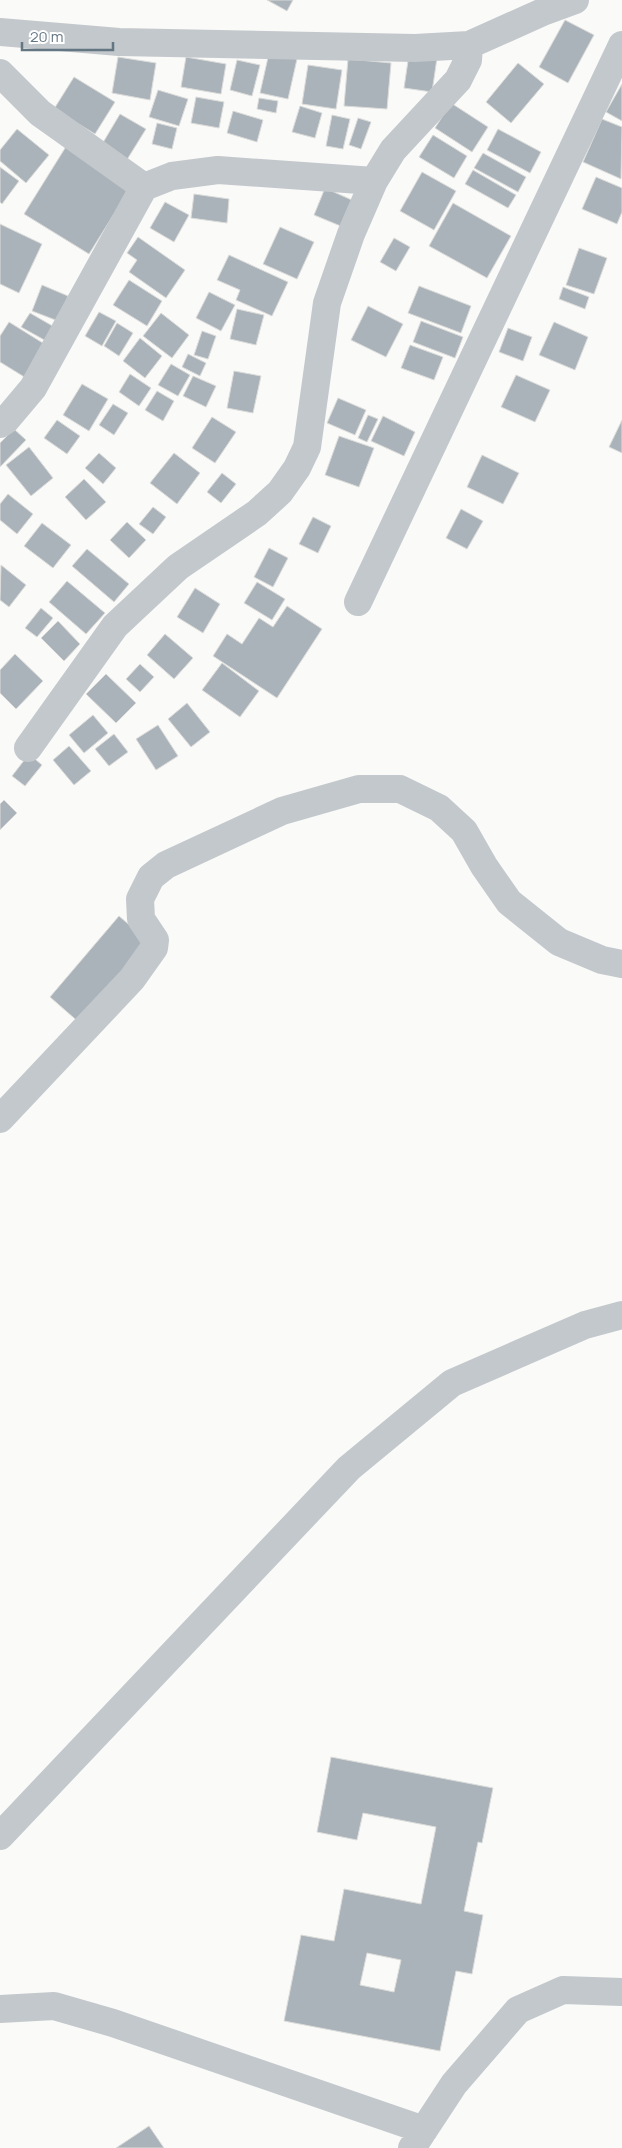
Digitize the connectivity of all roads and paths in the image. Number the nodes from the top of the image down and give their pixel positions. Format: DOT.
graph roads {
  1 [pos="575,0"];
  2 [pos="0,32"];
  3 [pos="469,45"];
  4 [pos="622,45"];
  5 [pos="0,73"];
  6 [pos="374,181"];
  7 [pos="144,187"];
  8 [pos="0,424"];
  9 [pos="358,602"];
  10 [pos="28,748"];
  11 [pos="622,964"];
  12 [pos="0,1119"];
  13 [pos="622,1315"];
  14 [pos="0,1836"];
  15 [pos="622,1992"];
  16 [pos="0,2009"];
  17 [pos="418,2139"];
  1 -- 3 [label="street"];
  2 -- 3 [label="street"];
  3 -- 6 [label="street"];
  4 -- 9 [label="street"];
  5 -- 7 [label="street"];
  6 -- 7 [label="street"];
  6 -- 10 [label="street"];
  7 -- 8 [label="street"];
  11 -- 12 [label="street"];
  13 -- 14 [label="street"];
  15 -- 17 [label="street"];
  16 -- 17 [label="street"];
}
